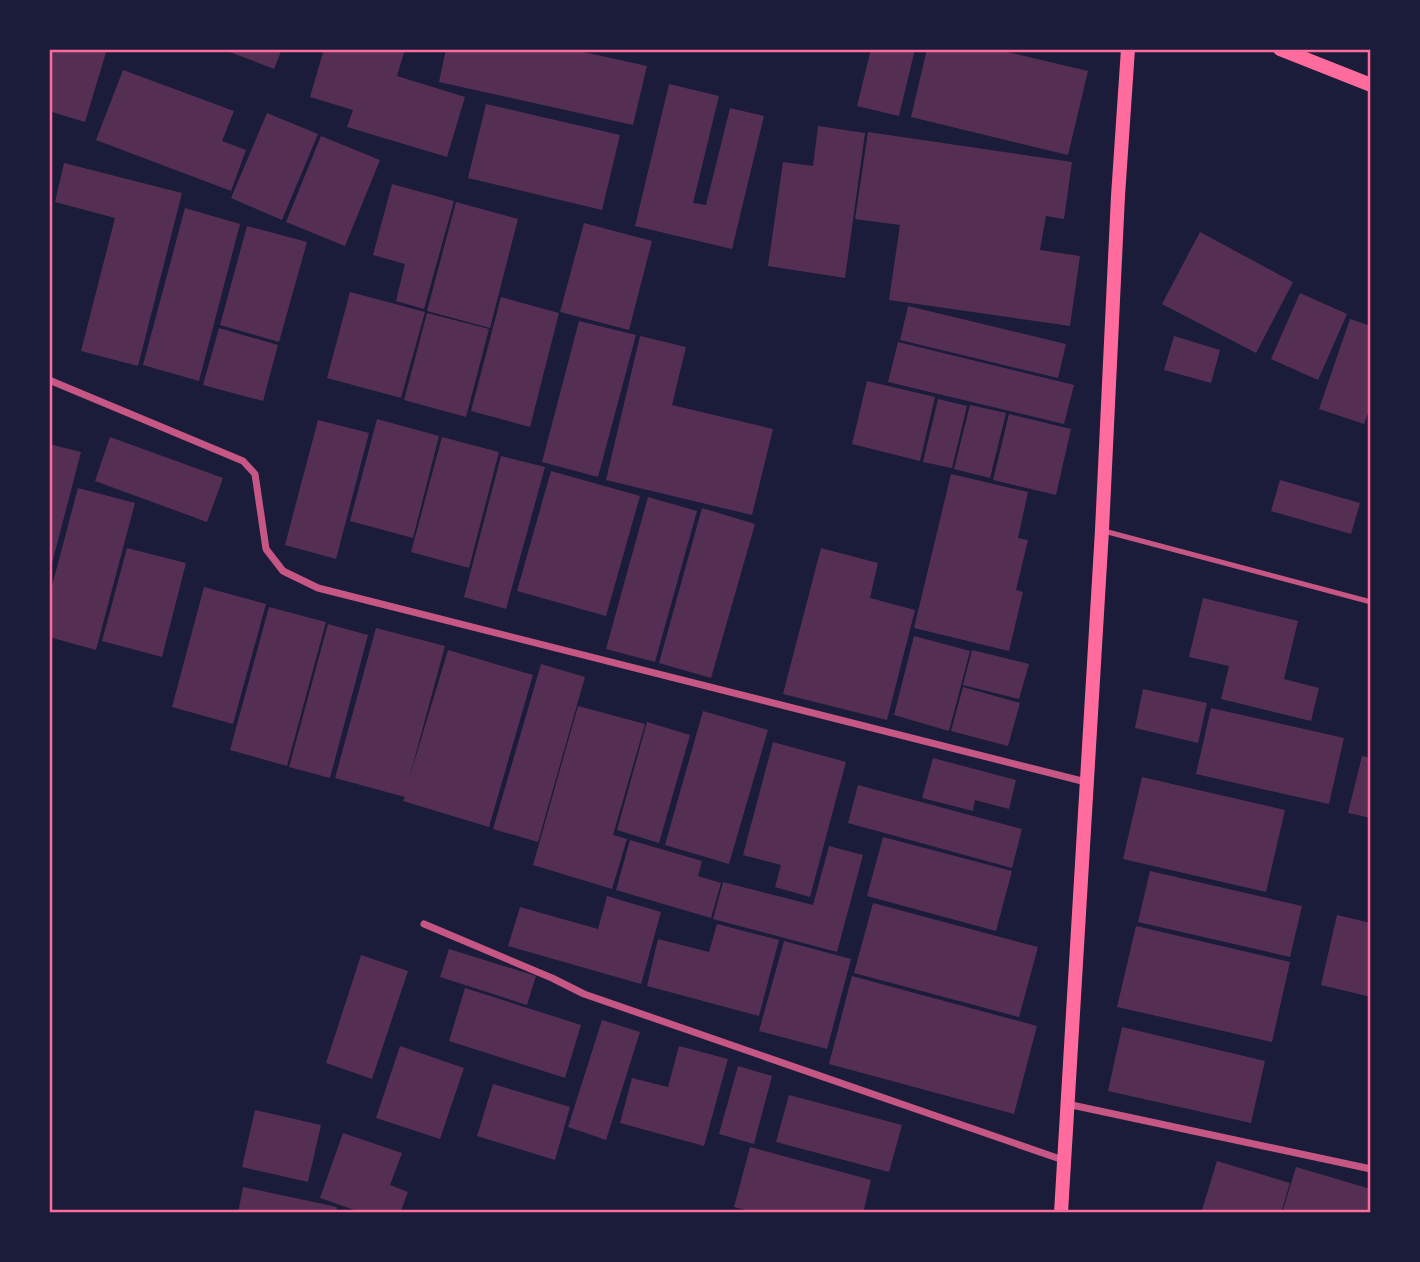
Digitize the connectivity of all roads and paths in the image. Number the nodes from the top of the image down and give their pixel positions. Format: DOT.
graph roads {
  1 [pos="1128,49"];
  2 [pos="1280,49"];
  3 [pos="1371,85"];
  4 [pos="49,380"];
  5 [pos="1102,530"];
  6 [pos="1371,603"];
  7 [pos="1086,782"];
  8 [pos="424,924"];
  9 [pos="1067,1104"];
  10 [pos="1064,1160"];
  11 [pos="1371,1169"];
  12 [pos="1061,1213"];
  1 -- 5 [label="main road"];
  2 -- 3 [label="main road"];
  4 -- 7 [label="street"];
  5 -- 6 [label="lane"];
  5 -- 7 [label="main road"];
  7 -- 9 [label="main road"];
  8 -- 10 [label="street"];
  9 -- 10 [label="main road"];
  9 -- 11 [label="street"];
  10 -- 12 [label="main road"];
}
